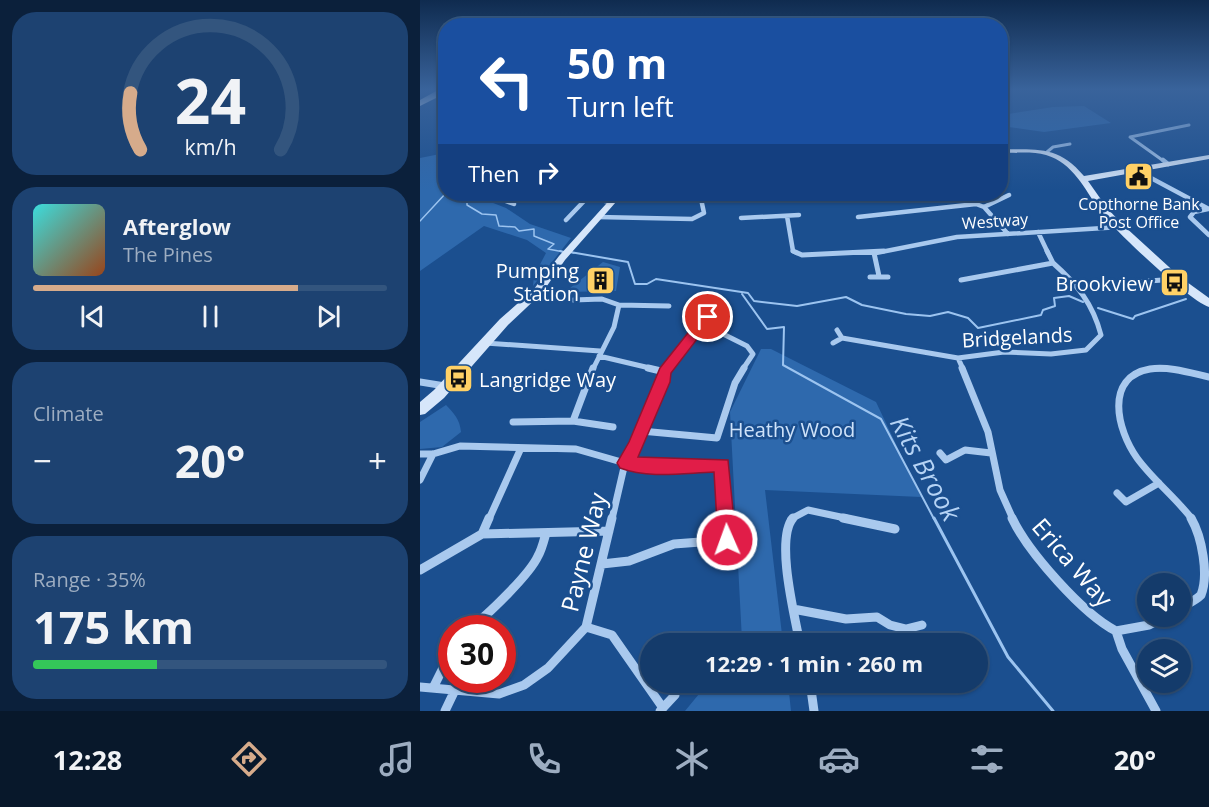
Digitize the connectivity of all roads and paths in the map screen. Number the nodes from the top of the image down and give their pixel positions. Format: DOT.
graph roads {
  1 [pos="1189,125"];
  2 [pos="1070,144"];
  3 [pos="1008,151"];
  4 [pos="1047,152"];
  5 [pos="1209,157"];
  6 [pos="1168,164"];
  7 [pos="1136,170"];
  8 [pos="1083,179"];
  9 [pos="504,201"];
  10 [pos="584,201"];
  11 [pos="603,201"];
  12 [pos="702,201"];
  13 [pos="996,201"];
  14 [pos="611,202"];
  15 [pos="514,204"];
  16 [pos="984,207"];
  17 [pos="1209,209"];
  18 [pos="800,215"];
  19 [pos="787,216"];
  20 [pos="598,218"];
  21 [pos="741,218"];
  22 [pos="858,218"];
  23 [pos="566,220"];
  24 [pos="1120,227"];
  25 [pos="1038,232"];
  26 [pos="1008,234"];
  27 [pos="1209,235"];
  28 [pos="874,253"];
  29 [pos="1053,263"];
  30 [pos="879,276"];
  31 [pos="870,277"];
  32 [pos="888,277"];
  33 [pos="1176,279"];
  34 [pos="961,280"];
  35 [pos="1122,283"];
  36 [pos="1204,296"];
  37 [pos="573,300"];
  38 [pos="1209,303"];
  39 [pos="619,305"];
  40 [pos="669,306"];
  41 [pos="708,317"];
  42 [pos="703,324"];
  43 [pos="837,330"];
  44 [pos="842,338"];
  45 [pos="484,343"];
  46 [pos="833,343"];
  47 [pos="599,355"];
  48 [pos="958,358"];
  49 [pos="664,372"];
  50 [pos="1209,377"];
  51 [pos="420,382"];
  52 [pos="445,386"];
  53 [pos="420,410"];
  54 [pos="573,421"];
  55 [pos="513,422"];
  56 [pos="613,427"];
  57 [pos="641,431"];
  58 [pos="521,448"];
  59 [pos="939,453"];
  60 [pos="991,453"];
  61 [pos="420,454"];
  62 [pos="433,454"];
  63 [pos="625,463"];
  64 [pos="420,480"];
  65 [pos="1159,483"];
  66 [pos="1117,493"];
  67 [pos="895,530"];
  68 [pos="609,531"];
  69 [pos="546,533"];
  70 [pos="482,534"];
  71 [pos="727,540"];
  72 [pos="727,560"];
  73 [pos="602,564"];
  74 [pos="420,570"];
  75 [pos="1205,597"];
  76 [pos="1191,603"];
  77 [pos="793,609"];
  78 [pos="489,615"];
  79 [pos="922,625"];
  80 [pos="586,627"];
  81 [pos="1138,627"];
  82 [pos="1116,631"];
  83 [pos="798,633"];
  84 [pos="438,678"];
  85 [pos="420,687"];
  86 [pos="433,688"];
  87 [pos="438,688"];
  88 [pos="516,688"];
  89 [pos="454,693"];
  90 [pos="812,693"];
  91 [pos="675,695"];
  92 [pos="662,709"];
  93 [pos="445,711"];
  94 [pos="814,711"];
  95 [pos="1156,711"];
  1 -- 6 [label="street"];
  2 -- 4 [label="street"];
  3 -- 4 [label="street"];
  4 -- 8 [label="street"];
  5 -- 6 [label="street"];
  6 -- 7 [label="street"];
  7 -- 8 [label="street"];
  7 -- 17 [label="street"];
  8 -- 24 [label="street"];
  9 -- 15 [label="street"];
  10 -- 23 [label="street"];
  11 -- 14 [label="street"];
  12 -- 20 [label="street"];
  13 -- 16 [label="street"];
  14 -- 20 [label="street"];
  16 -- 22 [label="street"];
  16 -- 26 [label="street"];
  17 -- 27 [label="street"];
  18 -- 19 [label="street"];
  19 -- 21 [label="street"];
  19 -- 28 [label="street, Westway"];
  20 -- 45 [label="street"];
  24 -- 25 [label="street, Westway"];
  24 -- 33 [label="street"];
  25 -- 26 [label="street, Westway"];
  25 -- 29 [label="street"];
  26 -- 28 [label="street, Westway"];
  28 -- 30 [label="street"];
  29 -- 34 [label="street"];
  29 -- 48 [label="street, Bridgelands"];
  30 -- 31 [label="street"];
  30 -- 32 [label="street"];
  33 -- 35 [label="street"];
  33 -- 36 [label="street"];
  36 -- 38 [label="street"];
  37 -- 39 [label="street"];
  39 -- 40 [label="street"];
  39 -- 47 [label="street"];
  41 -- 42 [label="street"];
  42 -- 49 [label="street"];
  42 -- 57 [label="street"];
  43 -- 44 [label="street"];
  44 -- 46 [label="street"];
  44 -- 48 [label="street, Bridgelands"];
  45 -- 47 [label="street"];
  45 -- 52 [label="street"];
  47 -- 49 [label="street"];
  47 -- 54 [label="street"];
  48 -- 60 [label="street, Erica Way"];
  49 -- 57 [label="street, Payne Way"];
  50 -- 65 [label="street"];
  51 -- 52 [label="street"];
  52 -- 53 [label="street"];
  54 -- 55 [label="street"];
  54 -- 56 [label="street"];
  57 -- 63 [label="street, Payne Way"];
  58 -- 62 [label="street"];
  58 -- 63 [label="street"];
  58 -- 70 [label="street"];
  59 -- 60 [label="street"];
  60 -- 82 [label="street, Erica Way"];
  61 -- 62 [label="street"];
  62 -- 64 [label="street"];
  63 -- 68 [label="street, Payne Way"];
  63 -- 71 [label="street"];
  65 -- 66 [label="street"];
  65 -- 75 [label="street"];
  67 -- 77 [label="street"];
  68 -- 69 [label="street"];
  68 -- 73 [label="street, Payne Way"];
  69 -- 70 [label="street"];
  69 -- 78 [label="street"];
  70 -- 74 [label="street"];
  71 -- 72 [label="street"];
  71 -- 73 [label="street"];
  73 -- 80 [label="street, Payne Way"];
  75 -- 76 [label="street"];
  77 -- 79 [label="street"];
  77 -- 83 [label="street"];
  80 -- 88 [label="street, Payne Way"];
  80 -- 92 [label="street"];
  81 -- 82 [label="street"];
  82 -- 95 [label="street, Erica Way"];
  84 -- 86 [label="street"];
  85 -- 86 [label="street, Payne Way"];
  86 -- 87 [label="street, Payne Way"];
  89 -- 93 [label="street"];
  90 -- 94 [label="street"];
  91 -- 92 [label="street"];
}
